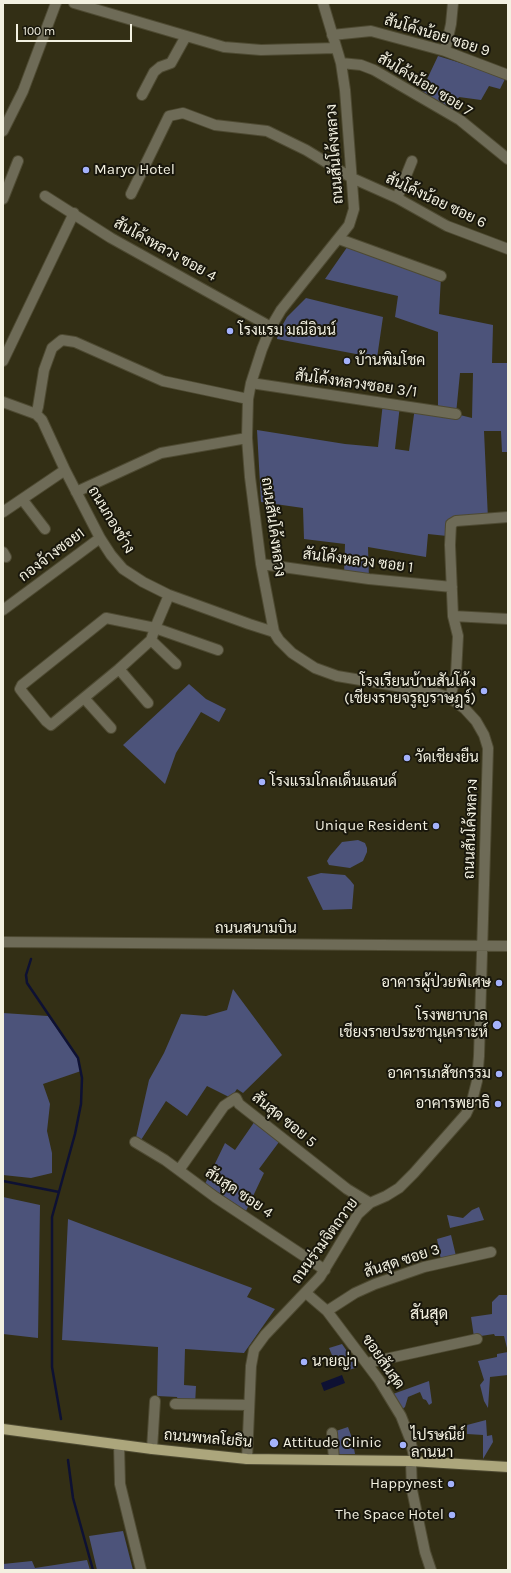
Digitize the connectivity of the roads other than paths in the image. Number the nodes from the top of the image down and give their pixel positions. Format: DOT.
graph roads {
  1 [pos="56,3"];
  2 [pos="74,3"];
  3 [pos="323,3"];
  4 [pos="453,3"];
  5 [pos="332,35"];
  6 [pos="186,36"];
  7 [pos="336,48"];
  8 [pos="445,51"];
  9 [pos="341,63"];
  10 [pos="508,76"];
  11 [pos="142,95"];
  12 [pos="3,131"];
  13 [pos="508,160"];
  14 [pos="18,161"];
  15 [pos="412,161"];
  16 [pos="352,178"];
  17 [pos="131,194"];
  18 [pos="45,196"];
  19 [pos="396,198"];
  20 [pos="3,199"];
  21 [pos="74,214"];
  22 [pos="339,239"];
  23 [pos="508,249"];
  24 [pos="441,276"];
  25 [pos="271,327"];
  26 [pos="3,361"];
  27 [pos="251,383"];
  28 [pos="248,399"];
  29 [pos="3,402"];
  30 [pos="36,414"];
  31 [pos="456,414"];
  32 [pos="247,438"];
  33 [pos="65,470"];
  34 [pos="76,492"];
  35 [pos="22,499"];
  36 [pos="3,512"];
  37 [pos="508,517"];
  38 [pos="45,529"];
  39 [pos="100,538"];
  40 [pos="261,564"];
  41 [pos="452,587"];
  42 [pos="169,595"];
  43 [pos="3,610"];
  44 [pos="453,616"];
  45 [pos="508,619"];
  46 [pos="155,628"];
  47 [pos="274,632"];
  48 [pos="151,640"];
  49 [pos="218,650"];
  50 [pos="176,664"];
  51 [pos="119,669"];
  52 [pos="84,698"];
  53 [pos="450,698"];
  54 [pos="148,703"];
  55 [pos="111,728"];
  56 [pos="3,942"];
  57 [pos="482,946"];
  58 [pos="508,946"];
  59 [pos="135,1142"];
  60 [pos="179,1170"];
  61 [pos="370,1203"];
  62 [pos="491,1252"];
  63 [pos="325,1270"];
  64 [pos="306,1292"];
  65 [pos="327,1311"];
  66 [pos="477,1339"];
  67 [pos="367,1363"];
  68 [pos="155,1401"];
  69 [pos="175,1404"];
  70 [pos="249,1405"];
  71 [pos="3,1429"];
  72 [pos="332,1433"];
  73 [pos="120,1445"];
  74 [pos="152,1449"];
  75 [pos="247,1459"];
  76 [pos="334,1460"];
  77 [pos="413,1461"];
  78 [pos="508,1466"];
  79 [pos="141,1570"];
  80 [pos="431,1570"];
  1 -- 12 [label="street"];
  2 -- 6 [label="street"];
  3 -- 5 [label="street, ถนนสันโค้งหลวง"];
  4 -- 8 [label="street"];
  5 -- 7 [label="street, ถนนสันโค้งหลวง"];
  5 -- 8 [label="street, สันโค้งน้อย ซอย 9"];
  6 -- 7 [label="street"];
  6 -- 11 [label="street"];
  7 -- 9 [label="street, ถนนสันโค้งหลวง"];
  8 -- 10 [label="street, สันโค้งน้อย ซอย 9"];
  9 -- 13 [label="street, สันโค้งน้อย ซอย 7"];
  9 -- 16 [label="street, ถนนสันโค้งหลวง"];
  14 -- 20 [label="street"];
  15 -- 19 [label="street"];
  16 -- 17 [label="street, สันโค้งน้อย ซอย 6"];
  16 -- 19 [label="street, สันโค้งน้อย ซอย 6"];
  16 -- 22 [label="street, ถนนสันโค้งหลวง"];
  18 -- 21 [label="street, สันโค้งหลวง ซอย 4"];
  19 -- 23 [label="street, สันโค้งน้อย ซอย 6"];
  21 -- 25 [label="street, สันโค้งหลวง ซอย 4"];
  21 -- 26 [label="street"];
  22 -- 24 [label="street"];
  22 -- 25 [label="street, ถนนสันโค้งหลวง"];
  25 -- 27 [label="street, ถนนสันโค้งหลวง"];
  27 -- 28 [label="street, ถนนสันโค้งหลวง"];
  27 -- 31 [label="street, สันโค้งหลวงซอย 3/1"];
  28 -- 30 [label="street"];
  28 -- 32 [label="street, ถนนสันโค้งหลวง"];
  29 -- 30 [label="street"];
  30 -- 33 [label="street, ถนนกองช้าง"];
  32 -- 34 [label="street"];
  32 -- 40 [label="street, ถนนสันโค้งหลวง"];
  33 -- 34 [label="street, ถนนกองช้าง"];
  33 -- 35 [label="street"];
  34 -- 39 [label="street, ถนนกองช้าง"];
  35 -- 36 [label="street"];
  35 -- 38 [label="street"];
  37 -- 41 [label="street"];
  39 -- 42 [label="street, ถนนกองช้าง"];
  39 -- 43 [label="street, กองจ้างซอย1"];
  40 -- 41 [label="street, สันโค้งหลวง ซอย 1"];
  40 -- 47 [label="street, ถนนสันโค้งหลวง"];
  41 -- 44 [label="street"];
  42 -- 46 [label="street"];
  42 -- 47 [label="street, ถนนกองช้าง"];
  44 -- 45 [label="street"];
  44 -- 53 [label="street"];
  46 -- 48 [label="street"];
  46 -- 49 [label="street"];
  46 -- 52 [label="street"];
  47 -- 53 [label="street, ถนนสันโค้งหลวง"];
  48 -- 50 [label="street"];
  48 -- 51 [label="street"];
  51 -- 52 [label="street"];
  51 -- 54 [label="street"];
  52 -- 55 [label="street"];
  53 -- 57 [label="street, ถนนสันโค้งหลวง"];
  56 -- 57 [label="street, ถนนสนามบิน"];
  57 -- 58 [label="street, ถนนสนามบิน"];
  57 -- 61 [label="street, ถนนร่วมจิตถวาย"];
  59 -- 60 [label="street, สันสุด ซอย 4"];
  60 -- 61 [label="street, สันสุด ซอย 5"];
  60 -- 63 [label="street, สันสุด ซอย 4"];
  61 -- 63 [label="street, ถนนร่วมจิตถวาย"];
  62 -- 65 [label="street, สันสุด ซอย 3"];
  63 -- 64 [label="street, ถนนร่วมจิตถวาย"];
  64 -- 65 [label="street, ซอยสันสุด"];
  64 -- 70 [label="street, ถนนร่วมจิตถวาย"];
  65 -- 67 [label="street, ซอยสันสุด"];
  66 -- 67 [label="street"];
  67 -- 77 [label="street, ซอยสันสุด"];
  68 -- 74 [label="street"];
  69 -- 70 [label="street"];
  70 -- 75 [label="street, ถนนร่วมจิตถวาย"];
  71 -- 73 [label="main road, ถนนพหลโยธิน"];
  72 -- 76 [label="street"];
  73 -- 74 [label="main road, ถนนพหลโยธิน"];
  73 -- 79 [label="street"];
  74 -- 75 [label="main road, ถนนพหลโยธิน"];
  75 -- 76 [label="main road, ถนนพหลโยธิน"];
  76 -- 77 [label="main road, ถนนพหลโยธิน"];
  77 -- 78 [label="main road, ถนนพหลโยธิน"];
  77 -- 80 [label="street, ซอยสันสุด"];
}
